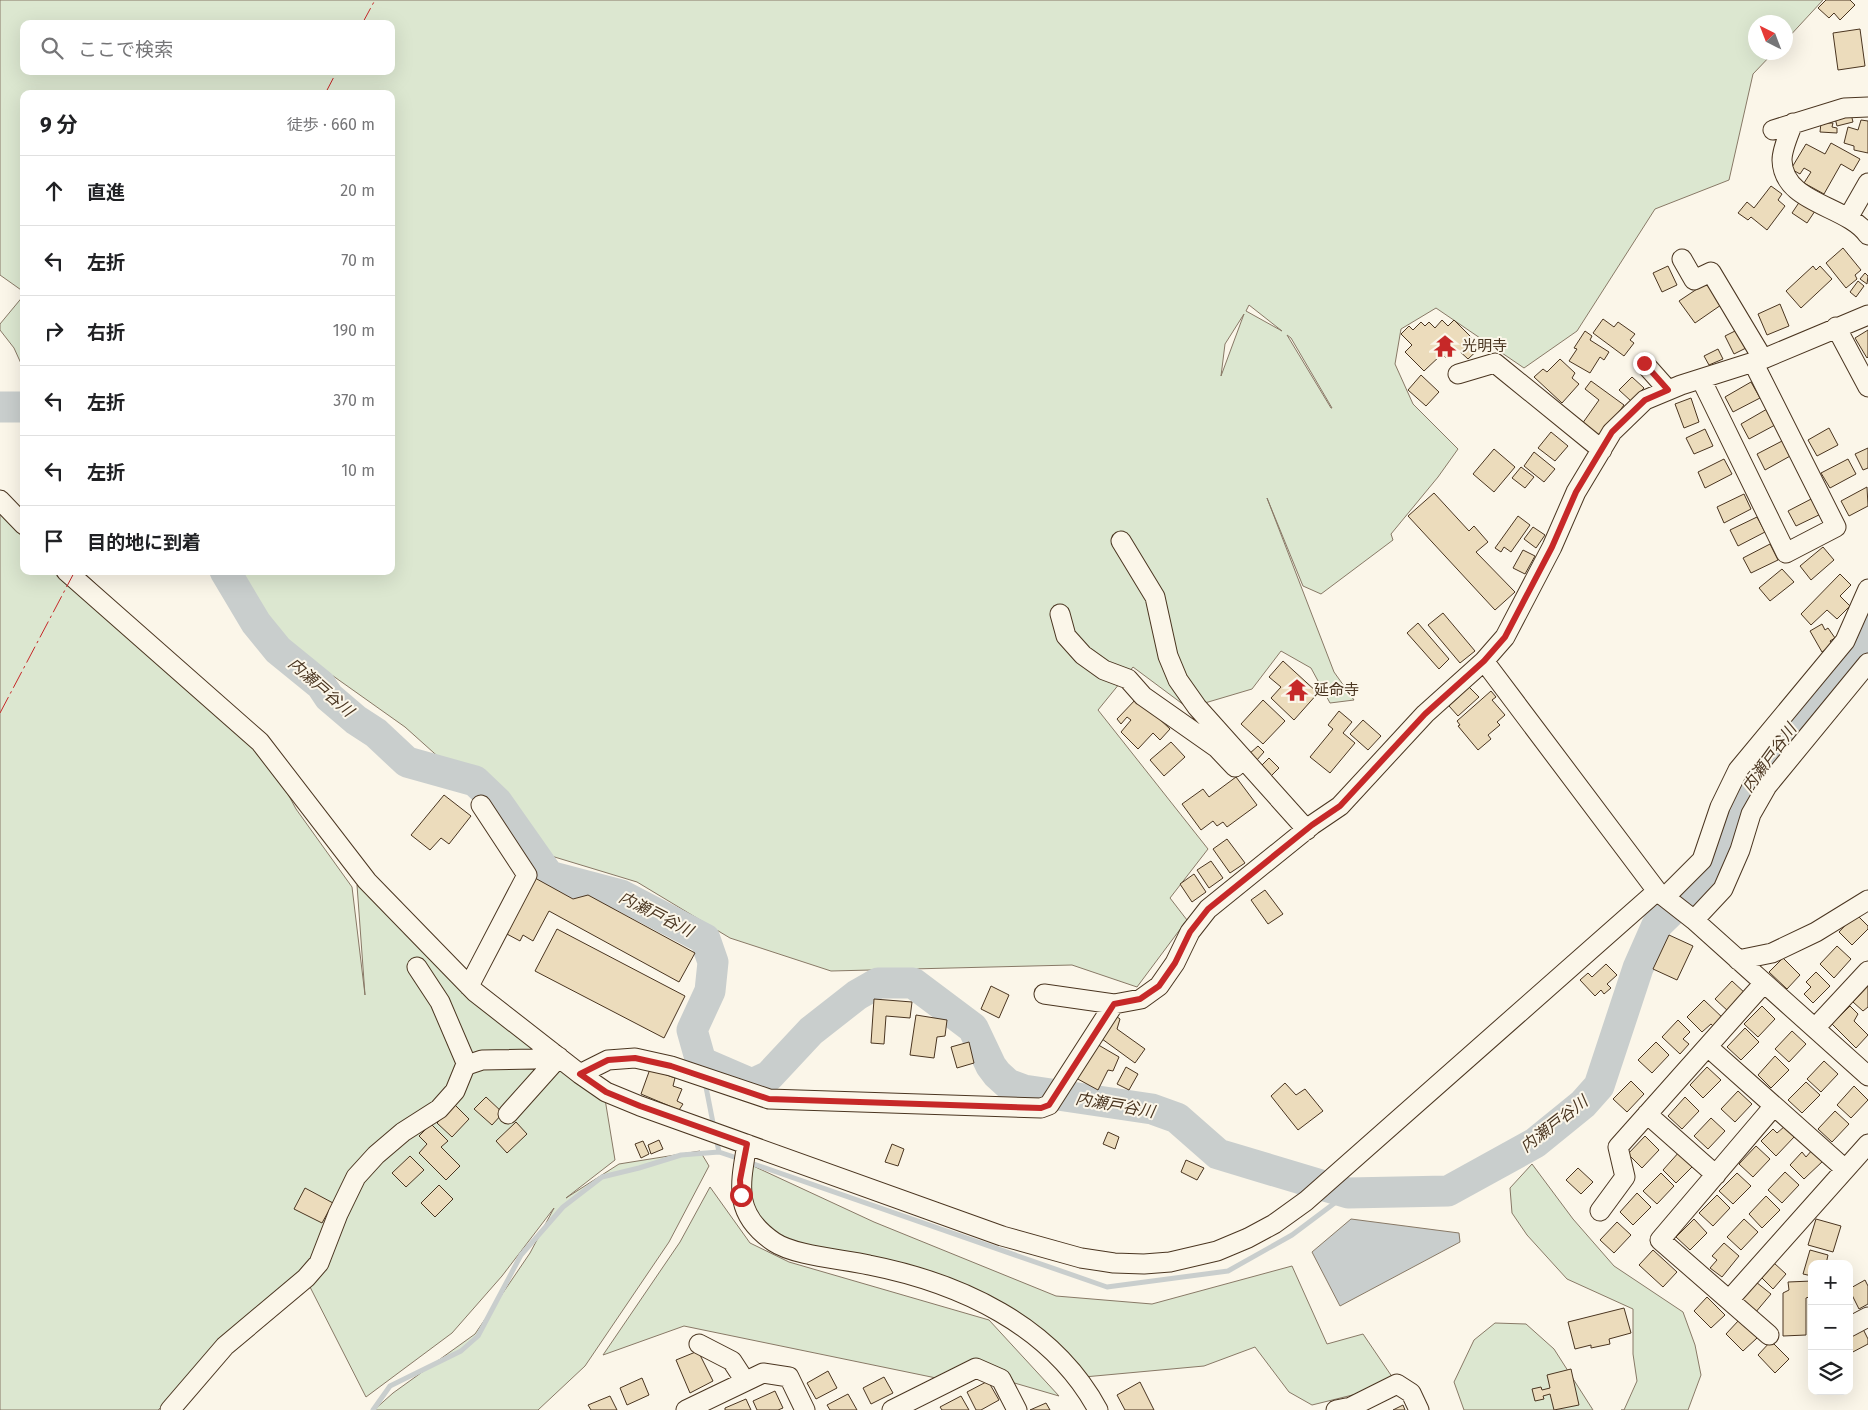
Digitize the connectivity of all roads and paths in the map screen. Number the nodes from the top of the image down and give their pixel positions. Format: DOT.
graph roads {
  1 [pos="1868,107"];
  2 [pos="1793,124"];
  3 [pos="1773,130"];
  4 [pos="1868,183"];
  5 [pos="1848,218"];
  6 [pos="1868,235"];
  7 [pos="1682,259"];
  8 [pos="1868,304"];
  9 [pos="1852,321"];
  10 [pos="1758,360"];
  11 [pos="1644,363"];
  12 [pos="1458,374"];
  13 [pos="1701,379"];
  14 [pos="1868,387"];
  15 [pos="1668,390"];
  16 [pos="1602,450"];
  17 [pos="0,500"];
  18 [pos="20,522"];
  19 [pos="1121,541"];
  20 [pos="71,575"];
  21 [pos="1868,589"];
  22 [pos="1060,614"];
  23 [pos="1484,661"];
  24 [pos="1868,662"];
  25 [pos="481,805"];
  26 [pos="1303,833"];
  27 [pos="1661,894"];
  28 [pos="1868,900"];
  29 [pos="1689,916"];
  30 [pos="1738,960"];
  31 [pos="417,967"];
  32 [pos="1868,971"];
  33 [pos="1764,983"];
  34 [pos="469,986"];
  35 [pos="1044,994"];
  36 [pos="1114,1004"];
  37 [pos="1815,1028"];
  38 [pos="1708,1046"];
  39 [pos="555,1055"];
  40 [pos="467,1066"];
  41 [pos="580,1074"];
  42 [pos="1868,1076"];
  43 [pos="1774,1106"];
  44 [pos="508,1114"];
  45 [pos="1647,1114"];
  46 [pos="1868,1144"];
  47 [pos="745,1154"];
  48 [pos="1845,1169"];
  49 [pos="1716,1175"];
  50 [pos="1600,1211"];
  51 [pos="1729,1300"];
  52 [pos="1868,1318"];
  53 [pos="1853,1325"];
  54 [pos="1769,1335"];
  55 [pos="699,1344"];
  56 [pos="745,1381"];
  57 [pos="170,1410"];
  58 [pos="686,1410"];
  59 [pos="805,1410"];
  60 [pos="892,1410"];
  61 [pos="1017,1410"];
  62 [pos="1098,1410"];
  63 [pos="1336,1410"];
  64 [pos="1419,1410"];
  1 -- 2 [label="street"];
  2 -- 3 [label="street"];
  2 -- 5 [label="street"];
  4 -- 5 [label="street"];
  5 -- 6 [label="street"];
  7 -- 10 [label="street"];
  8 -- 9 [label="street"];
  9 -- 10 [label="street"];
  9 -- 14 [label="street"];
  10 -- 13 [label="street"];
  10 -- 13 [label="street"];
  11 -- 15 [label="street"];
  12 -- 16 [label="street"];
  13 -- 15 [label="street"];
  15 -- 16 [label="street"];
  16 -- 23 [label="street"];
  17 -- 18 [label="street"];
  19 -- 26 [label="street"];
  20 -- 34 [label="street"];
  21 -- 27 [label="street"];
  22 -- 26 [label="street"];
  23 -- 26 [label="street"];
  23 -- 27 [label="street"];
  24 -- 29 [label="street"];
  25 -- 34 [label="street"];
  26 -- 36 [label="street"];
  27 -- 29 [label="street"];
  27 -- 47 [label="street"];
  28 -- 30 [label="street"];
  29 -- 30 [label="street"];
  30 -- 33 [label="street"];
  31 -- 40 [label="street"];
  32 -- 37 [label="street"];
  33 -- 37 [label="street"];
  33 -- 38 [label="street"];
  34 -- 39 [label="street"];
  35 -- 36 [label="street"];
  36 -- 41 [label="street"];
  37 -- 42 [label="street"];
  38 -- 43 [label="street"];
  38 -- 45 [label="street"];
  39 -- 40 [label="street"];
  39 -- 41 [label="street"];
  39 -- 44 [label="street"];
  40 -- 57 [label="street"];
  41 -- 47 [label="street"];
  43 -- 48 [label="street"];
  43 -- 49 [label="street"];
  45 -- 49 [label="street"];
  45 -- 50 [label="street"];
  46 -- 48 [label="street"];
  47 -- 62 [label="street"];
  48 -- 51 [label="street"];
  49 -- 51 [label="street"];
  51 -- 54 [label="street"];
  52 -- 53 [label="street"];
  55 -- 56 [label="street"];
  56 -- 58 [label="street"];
  56 -- 59 [label="street"];
  60 -- 61 [label="street"];
  63 -- 64 [label="street"];
}
